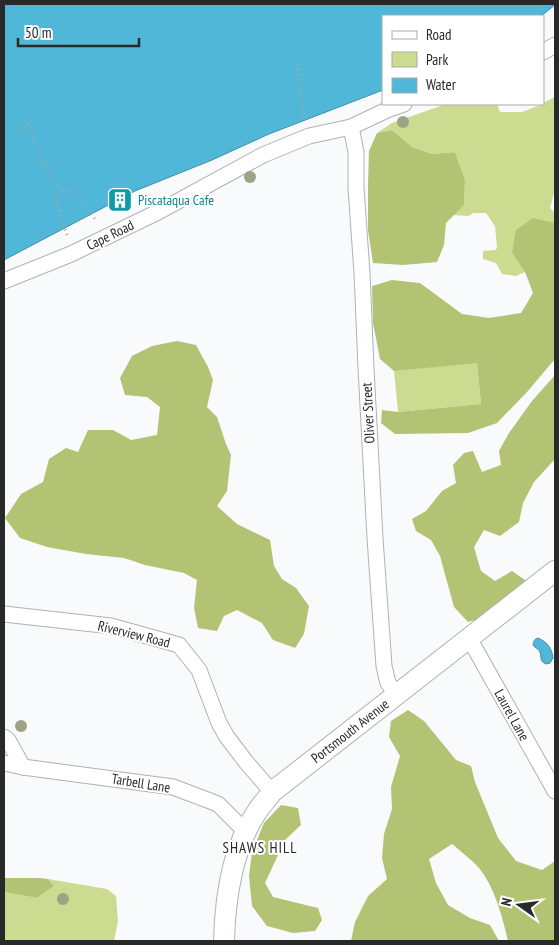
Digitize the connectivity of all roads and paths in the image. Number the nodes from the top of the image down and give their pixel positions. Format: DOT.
graph roads {
  1 [pos="555,45"];
  2 [pos="544,51"];
  3 [pos="297,59"];
  4 [pos="401,105"];
  5 [pos="37,115"];
  6 [pos="304,122"];
  7 [pos="28,123"];
  8 [pos="351,128"];
  9 [pos="16,133"];
  10 [pos="63,193"];
  11 [pos="97,221"];
  12 [pos="67,235"];
  13 [pos="4,281"];
  14 [pos="555,571"];
  15 [pos="4,614"];
  16 [pos="469,638"];
  17 [pos="397,695"];
  18 [pos="4,738"];
  19 [pos="4,763"];
  20 [pos="23,767"];
  21 [pos="555,791"];
  22 [pos="272,792"];
  23 [pos="246,832"];
  24 [pos="224,941"];
  1 -- 2 [label="street"];
  3 -- 6 [label="path"];
  4 -- 8 [label="street, Cape Road"];
  5 -- 7 [label="path"];
  7 -- 9 [label="path"];
  7 -- 10 [label="path"];
  8 -- 13 [label="street, Cape Road"];
  8 -- 17 [label="street, Oliver Street"];
  10 -- 11 [label="path"];
  10 -- 12 [label="path"];
  14 -- 16 [label="main road, Portsmouth Avenue"];
  15 -- 22 [label="street, Riverview Road"];
  16 -- 17 [label="main road, Portsmouth Avenue"];
  16 -- 21 [label="street, Laurel Lane"];
  17 -- 22 [label="main road, Portsmouth Avenue"];
  18 -- 20 [label="street"];
  19 -- 20 [label="street, Tarbell Lane"];
  20 -- 23 [label="street, Tarbell Lane"];
  22 -- 23 [label="main road, Portsmouth Avenue"];
  23 -- 24 [label="main road, Portsmouth Avenue"];
}
